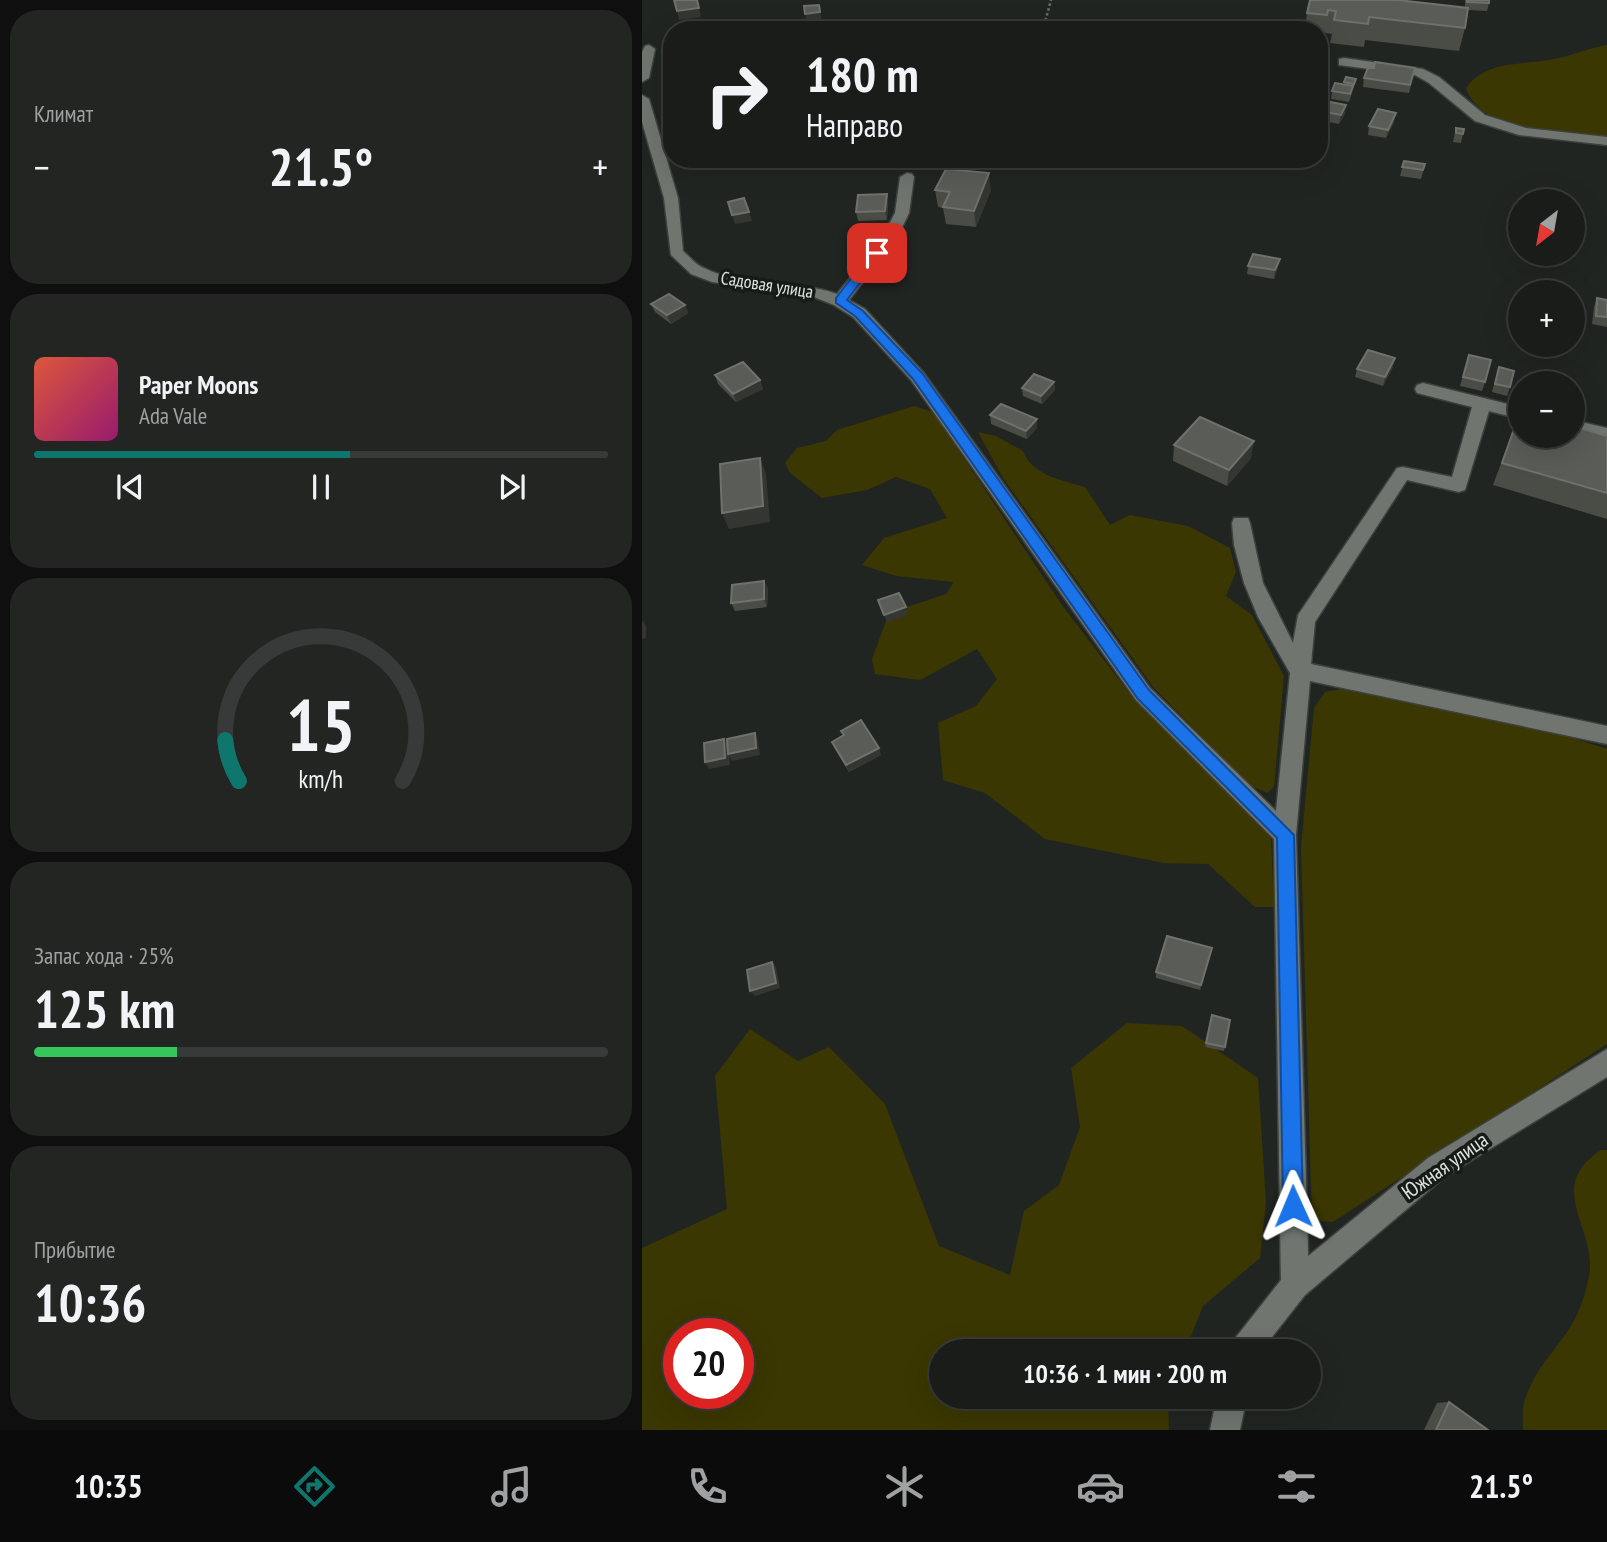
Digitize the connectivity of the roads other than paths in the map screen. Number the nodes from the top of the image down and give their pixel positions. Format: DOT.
graph roads {
  1 [pos="648,49"];
  2 [pos="1344,62"];
  3 [pos="642,78"];
  4 [pos="642,99"];
  5 [pos="1607,141"];
  6 [pos="907,177"];
  7 [pos="840,301"];
  8 [pos="1423,389"];
  9 [pos="1482,404"];
  10 [pos="1508,410"];
  11 [pos="1585,429"];
  12 [pos="1607,434"];
  13 [pos="1241,523"];
  14 [pos="1299,670"];
  15 [pos="1607,735"];
  16 [pos="1285,835"];
  17 [pos="1607,1062"];
  18 [pos="1295,1285"];
  19 [pos="1252,1339"];
  20 [pos="1229,1409"];
  21 [pos="1225,1430"];
  1 -- 3 [label="street"];
  2 -- 5 [label="street"];
  4 -- 7 [label="street, Садовая улица"];
  6 -- 7 [label="street"];
  7 -- 16 [label="street, Садовая улица"];
  8 -- 9 [label="street"];
  9 -- 10 [label="street"];
  9 -- 14 [label="street"];
  11 -- 12 [label="street"];
  13 -- 14 [label="street"];
  14 -- 15 [label="street"];
  14 -- 16 [label="street"];
  16 -- 18 [label="street"];
  17 -- 18 [label="street, Южная улица"];
  18 -- 19 [label="street, Южная улица"];
  20 -- 21 [label="street"];
}
